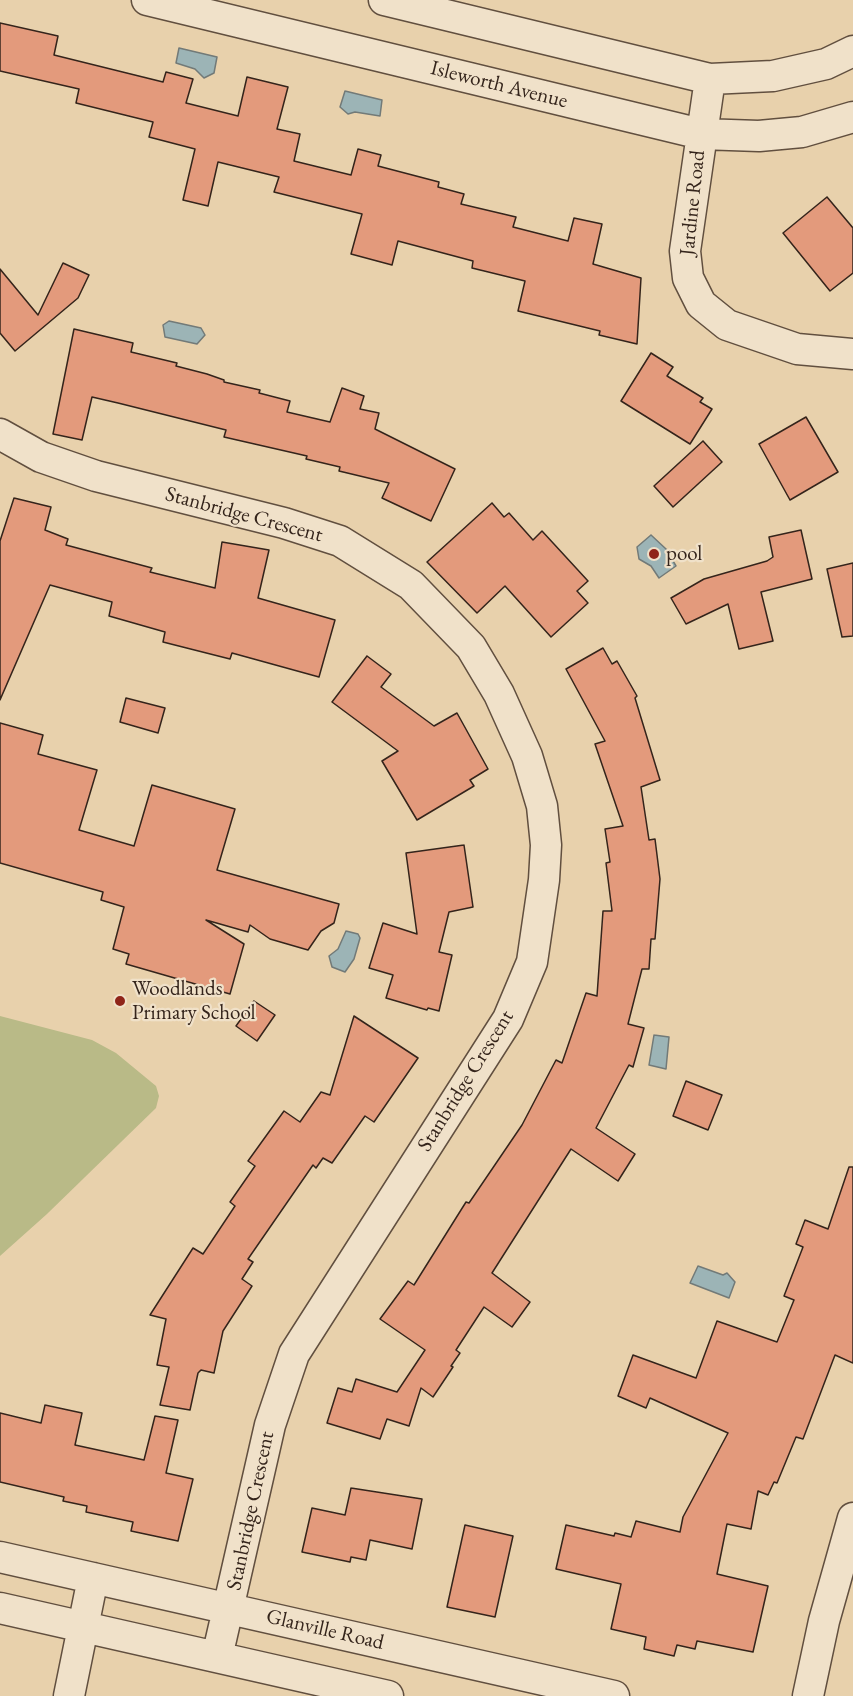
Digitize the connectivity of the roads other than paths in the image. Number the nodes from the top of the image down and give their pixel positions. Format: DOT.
graph roads {
  1 [pos="147,0"];
  2 [pos="384,0"];
  3 [pos="853,51"];
  4 [pos="710,79"];
  5 [pos="853,117"];
  6 [pos="701,134"];
  7 [pos="853,354"];
  8 [pos="0,435"];
  9 [pos="853,1518"];
  10 [pos="0,1557"];
  11 [pos="93,1578"];
  12 [pos="0,1608"];
  13 [pos="230,1608"];
  14 [pos="82,1627"];
  15 [pos="217,1657"];
  16 [pos="69,1696"];
  17 [pos="388,1696"];
  18 [pos="614,1696"];
  19 [pos="808,1696"];
  1 -- 6 [label="street, Isleworth Avenue"];
  2 -- 4 [label="street"];
  3 -- 4 [label="street"];
  4 -- 6 [label="street, Jardine Road"];
  5 -- 6 [label="street, Isleworth Avenue"];
  6 -- 7 [label="street, Jardine Road"];
  8 -- 13 [label="street, Stanbridge Crescent"];
  9 -- 19 [label="street"];
  10 -- 11 [label="street, Glanville Road"];
  11 -- 13 [label="street, Glanville Road"];
  11 -- 14 [label="street"];
  12 -- 14 [label="street"];
  13 -- 15 [label="street, Stanbridge Crescent"];
  13 -- 18 [label="street, Glanville Road"];
  14 -- 15 [label="street"];
  14 -- 16 [label="street"];
  15 -- 17 [label="street"];
}
